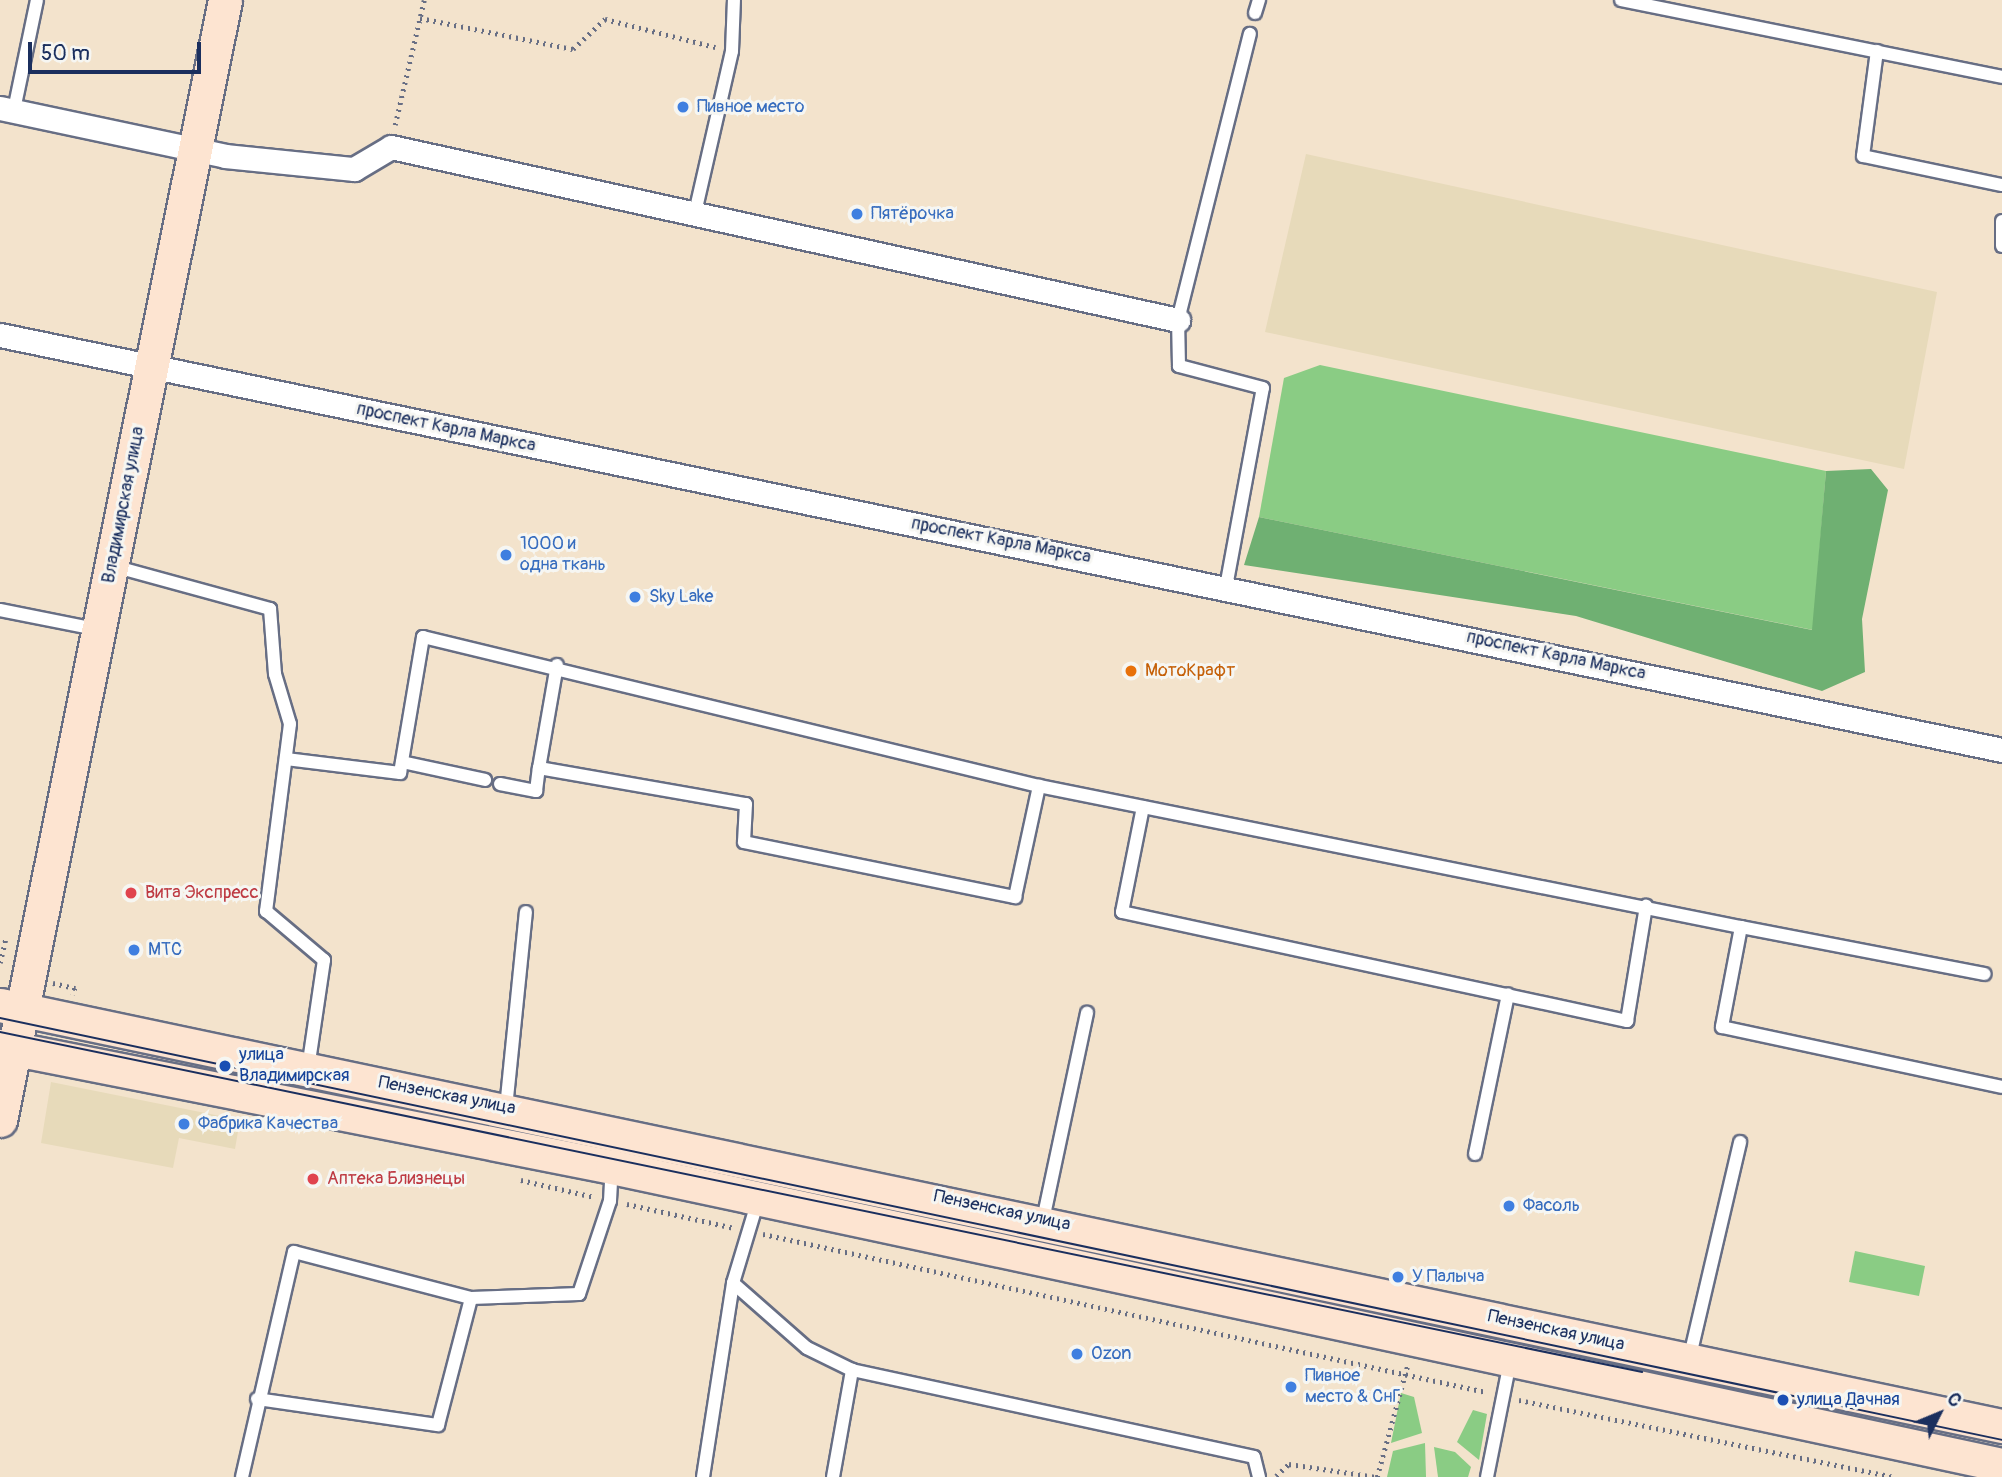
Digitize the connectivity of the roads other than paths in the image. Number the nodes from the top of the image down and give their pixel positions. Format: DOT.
graph roads {
  1 [pos="37,0"];
  2 [pos="225,0"];
  3 [pos="734,0"];
  4 [pos="1259,0"];
  5 [pos="1621,0"];
  6 [pos="1255,13"];
  7 [pos="1250,34"];
  8 [pos="1877,51"];
  9 [pos="2002,77"];
  10 [pos="7,109"];
  11 [pos="194,146"];
  12 [pos="2002,185"];
  13 [pos="694,217"];
  14 [pos="2002,221"];
  15 [pos="2002,246"];
  16 [pos="1178,320"];
  17 [pos="0,335"];
  18 [pos="150,369"];
  19 [pos="113,566"];
  20 [pos="1226,587"];
  21 [pos="0,610"];
  22 [pos="100,629"];
  23 [pos="557,665"];
  24 [pos="2002,750"];
  25 [pos="286,758"];
  26 [pos="402,762"];
  27 [pos="539,768"];
  28 [pos="485,780"];
  29 [pos="500,784"];
  30 [pos="1039,786"];
  31 [pos="1143,807"];
  32 [pos="1646,906"];
  33 [pos="526,912"];
  34 [pos="1741,927"];
  35 [pos="1985,974"];
  36 [pos="1508,994"];
  37 [pos="11,1007"];
  38 [pos="1087,1013"];
  39 [pos="7,1048"];
  40 [pos="308,1068"];
  41 [pos="2002,1087"];
  42 [pos="506,1108"];
  43 [pos="0,1120"];
  44 [pos="1740,1142"];
  45 [pos="1475,1154"];
  46 [pos="612,1167"];
  47 [pos="755,1216"];
  48 [pos="1043,1220"];
  49 [pos="733,1283"];
  50 [pos="471,1298"];
  51 [pos="1689,1360"];
  52 [pos="1510,1362"];
  53 [pos="852,1370"];
  54 [pos="257,1399"];
  55 [pos="2002,1426"];
  56 [pos="2002,1465"];
  57 [pos="242,1477"];
  58 [pos="703,1477"];
  59 [pos="833,1477"];
  60 [pos="1259,1477"];
  61 [pos="1487,1477"];
  1 -- 10 [label="lane"];
  2 -- 11 [label="main road, Владимирская улица"];
  3 -- 13 [label="lane"];
  4 -- 6 [label="lane"];
  5 -- 8 [label="lane"];
  7 -- 16 [label="lane"];
  8 -- 9 [label="lane"];
  8 -- 12 [label="lane"];
  10 -- 11 [label="street"];
  11 -- 13 [label="street"];
  11 -- 18 [label="main road, Владимирская улица"];
  13 -- 16 [label="street"];
  14 -- 15 [label="lane"];
  16 -- 20 [label="lane"];
  17 -- 18 [label="street, проспект Карла Маркса"];
  18 -- 19 [label="main road, Владимирская улица"];
  18 -- 20 [label="street, проспект Карла Маркса"];
  19 -- 22 [label="main road, Владимирская улица"];
  19 -- 25 [label="lane"];
  20 -- 24 [label="street, проспект Карла Маркса"];
  21 -- 22 [label="lane"];
  22 -- 37 [label="main road, Владимирская улица"];
  23 -- 26 [label="lane"];
  23 -- 27 [label="lane"];
  23 -- 30 [label="lane"];
  25 -- 26 [label="lane"];
  25 -- 40 [label="lane"];
  26 -- 28 [label="lane"];
  27 -- 29 [label="lane"];
  27 -- 30 [label="lane"];
  30 -- 31 [label="lane"];
  31 -- 32 [label="lane"];
  31 -- 36 [label="lane"];
  32 -- 34 [label="lane"];
  32 -- 36 [label="lane"];
  33 -- 42 [label="lane"];
  34 -- 35 [label="lane"];
  34 -- 41 [label="lane"];
  36 -- 45 [label="lane"];
  37 -- 39 [label="main road, Владимирская улица"];
  37 -- 40 [label="main road, Пензенская улица"];
  38 -- 48 [label="lane"];
  39 -- 43 [label="main road"];
  39 -- 46 [label="main road"];
  40 -- 42 [label="main road, Пензенская улица"];
  42 -- 48 [label="main road, Пензенская улица"];
  44 -- 51 [label="lane"];
  46 -- 47 [label="main road"];
  46 -- 50 [label="lane"];
  47 -- 49 [label="lane"];
  47 -- 52 [label="main road"];
  48 -- 51 [label="main road, Пензенская улица"];
  49 -- 53 [label="lane"];
  49 -- 58 [label="lane"];
  50 -- 54 [label="lane"];
  50 -- 54 [label="lane"];
  51 -- 55 [label="main road, Пензенская улица"];
  52 -- 56 [label="main road"];
  52 -- 61 [label="lane"];
  53 -- 59 [label="lane"];
  53 -- 60 [label="lane"];
  54 -- 57 [label="lane"];
}
